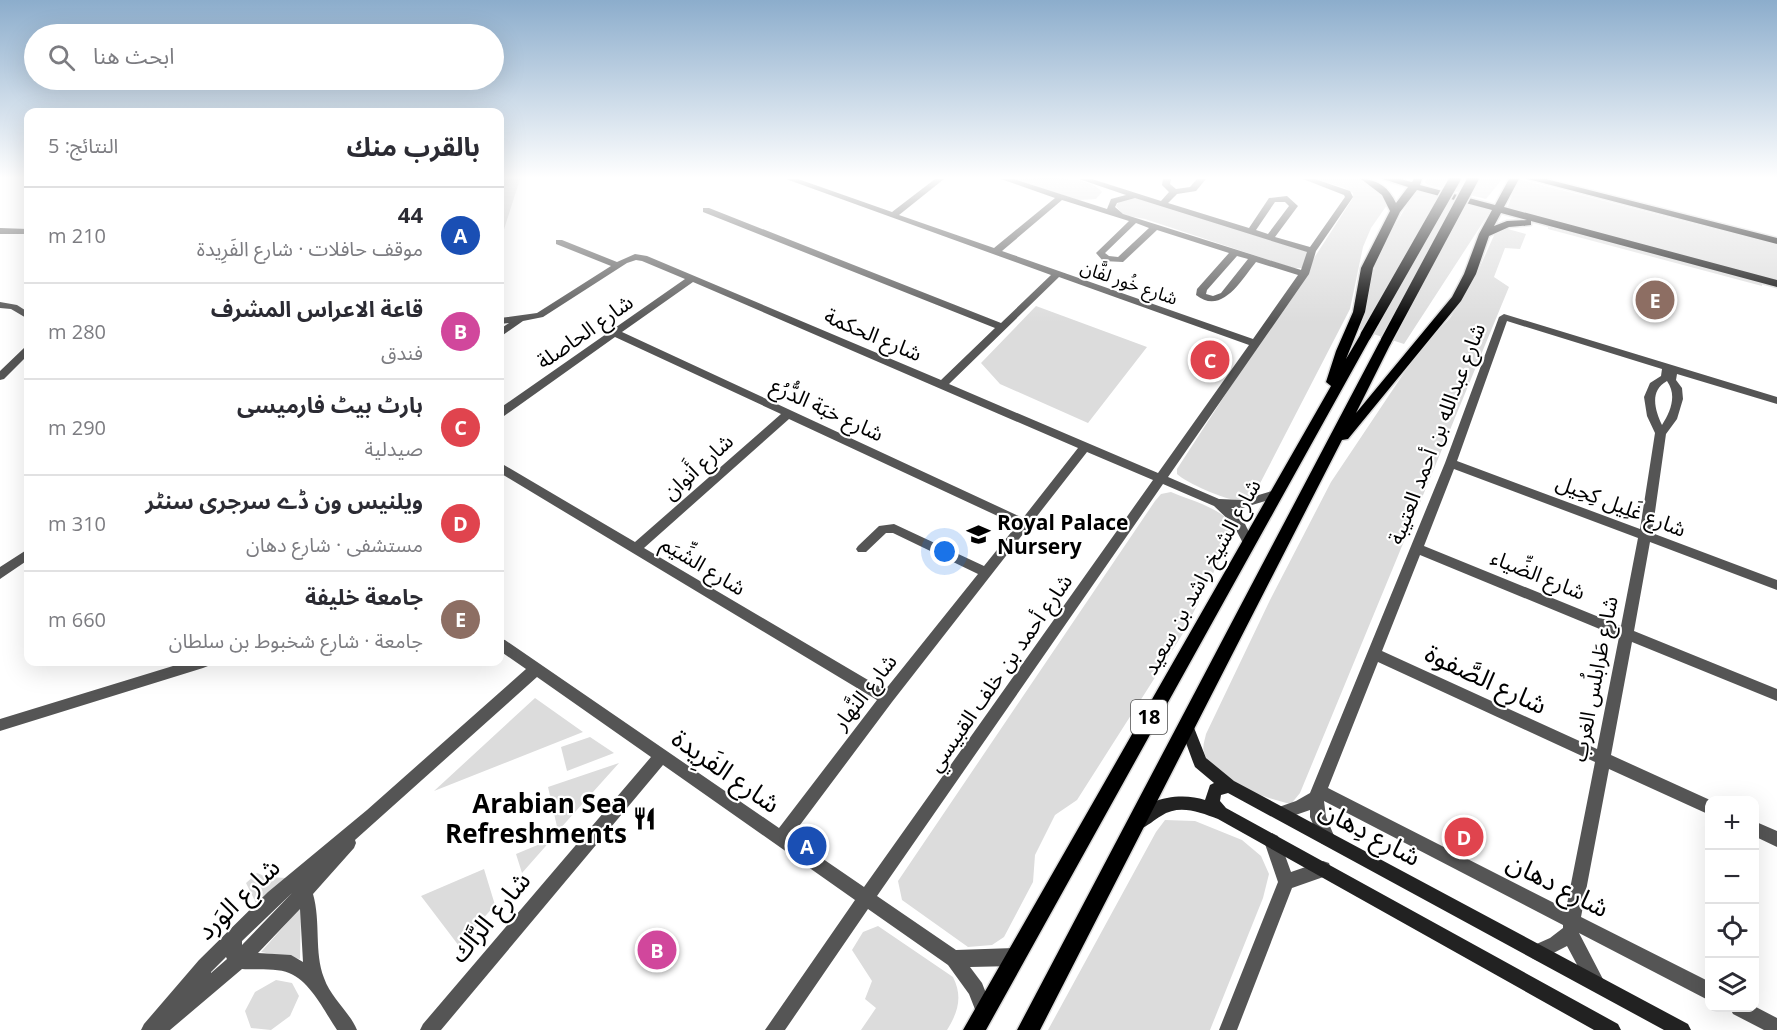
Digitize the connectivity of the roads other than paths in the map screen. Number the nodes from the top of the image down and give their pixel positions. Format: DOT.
graph roads {
  1 [pos="749,227"];
  2 [pos="925,227"];
  3 [pos="1025,227"];
  4 [pos="1128,227"];
  5 [pos="1155,227"];
  6 [pos="1238,227"];
  7 [pos="1254,227"];
  8 [pos="1278,227"];
  9 [pos="1327,227"];
  10 [pos="1387,227"];
  11 [pos="1428,227"];
  12 [pos="1447,227"];
  13 [pos="1487,227"];
  14 [pos="1498,227"];
  15 [pos="1556,227"];
  16 [pos="1563,227"];
  17 [pos="1721,227"];
  18 [pos="1566,228"];
  19 [pos="0,231"];
  20 [pos="1251,231"];
  21 [pos="24,232"];
  22 [pos="1484,234"];
  23 [pos="1270,238"];
  24 [pos="1777,241"];
  25 [pos="560,242"];
  26 [pos="996,251"];
  27 [pos="1312,251"];
  28 [pos="1235,252"];
  29 [pos="1254,258"];
  30 [pos="617,265"];
  31 [pos="1304,274"];
  32 [pos="1056,275"];
  33 [pos="691,279"];
  34 [pos="1777,284"];
  35 [pos="0,305"];
  36 [pos="24,313"];
  37 [pos="519,320"];
  38 [pos="504,321"];
  39 [pos="1002,327"];
  40 [pos="504,330"];
  41 [pos="615,333"];
  42 [pos="1256,344"];
  43 [pos="24,354"];
  44 [pos="1670,368"];
  45 [pos="0,377"];
  46 [pos="942,385"];
  47 [pos="1777,401"];
  48 [pos="1326,405"];
  49 [pos="504,410"];
  50 [pos="788,414"];
  51 [pos="1661,433"];
  52 [pos="1084,447"];
  53 [pos="1329,451"];
  54 [pos="1451,463"];
  55 [pos="504,470"];
  56 [pos="1161,480"];
  57 [pos="1275,494"];
  58 [pos="1218,503"];
  59 [pos="1023,523"];
  60 [pos="1645,536"];
  61 [pos="1248,542"];
  62 [pos="1416,548"];
  63 [pos="635,549"];
  64 [pos="862,549"];
  65 [pos="24,557"];
  66 [pos="985,572"];
  67 [pos="0,574"];
  68 [pos="1777,585"];
  69 [pos="1627,633"];
  70 [pos="504,647"];
  71 [pos="1374,654"];
  72 [pos="190,666"];
  73 [pos="536,669"];
  74 [pos="1777,695"];
  75 [pos="886,698"];
  76 [pos="1186,724"];
  77 [pos="0,725"];
  78 [pos="661,756"];
  79 [pos="1603,759"];
  80 [pos="1229,786"];
  81 [pos="1317,794"];
  82 [pos="1705,806"];
  83 [pos="1281,813"];
  84 [pos="1223,814"];
  85 [pos="1137,825"];
  86 [pos="1759,830"];
  87 [pos="1327,838"];
  88 [pos="780,839"];
  89 [pos="1777,839"];
  90 [pos="1272,841"];
  91 [pos="1323,869"];
  92 [pos="1286,882"];
  93 [pos="298,887"];
  94 [pos="864,898"];
  95 [pos="1571,927"];
  96 [pos="234,937"];
  97 [pos="1538,952"];
  98 [pos="1014,957"];
  99 [pos="954,959"];
  100 [pos="239,960"];
  101 [pos="315,980"];
  102 [pos="1598,984"];
  103 [pos="1705,990"];
  104 [pos="984,1011"];
  105 [pos="1748,1012"];
  106 [pos="1777,1027"];
  107 [pos="150,1030"];
  108 [pos="156,1030"];
  109 [pos="348,1030"];
  110 [pos="429,1030"];
  111 [pos="774,1030"];
  112 [pos="974,1030"];
  113 [pos="1028,1030"];
  114 [pos="1227,1030"];
  115 [pos="1612,1030"];
  116 [pos="1682,1030"];
  1 -- 39 [label="street"];
  2 -- 26 [label="street, شارع خُور لفَّان"];
  3 -- 26 [label="street"];
  4 -- 5 [label="street"];
  5 -- 28 [label="street"];
  6 -- 20 [label="street"];
  7 -- 20 [label="street"];
  8 -- 23 [label="street"];
  9 -- 27 [label="street, شارع أحمد بن خلف القبيسي"];
  10 -- 48 [label="main road"];
  11 -- 48 [label="main road, شارع الشيخ راشد بن سعيد / 18, bridge"];
  12 -- 53 [label="main road, 18, bridge"];
  13 -- 22 [label="main road"];
  14 -- 22 [label="main road"];
  15 -- 18 [label="main road"];
  16 -- 18 [label="main road"];
  17 -- 24 [label="main road"];
  18 -- 34 [label="main road"];
  19 -- 21 [label="street"];
  20 -- 23 [label="street"];
  22 -- 53 [label="main road"];
  23 -- 27 [label="street"];
  25 -- 30 [label="street"];
  26 -- 32 [label="street, شارع خُور لفَّان"];
  27 -- 31 [label="street, شارع أحمد بن خلف القبيسي"];
  28 -- 29 [label="street"];
  28 -- 29 [label="street"];
  29 -- 31 [label="street"];
  30 -- 33 [label="street, شارع الحكمة"];
  30 -- 37 [label="street, شارع الحكمة"];
  31 -- 42 [label="street, شارع أحمد بن خلف القبيسي"];
  32 -- 39 [label="street"];
  32 -- 42 [label="street, شارع خُور لفَّان"];
  33 -- 41 [label="street, شارع الحاصلة"];
  33 -- 46 [label="street, شارع الحكمة"];
  35 -- 36 [label="street"];
  37 -- 38 [label="street, شارع الحكمة"];
  37 -- 40 [label="street, شارع الحكمة"];
  39 -- 46 [label="street"];
  41 -- 49 [label="street, شارع الحاصلة"];
  41 -- 50 [label="street, شارع خبَة الدُّرُع"];
  42 -- 56 [label="street, شارع أحمد بن خلف القبيسي"];
  43 -- 45 [label="street"];
  44 -- 47 [label="street, شارع عبدالله بن أحمد العتيبة"];
  44 -- 51 [label="street, شارع طَرابلُس الغرب"];
  44 -- 51 [label="street, شارع طَرابلُس الغرب"];
  44 -- 54 [label="street, شارع عبدالله بن أحمد العتيبة"];
  46 -- 52 [label="street, شارع الحكمة"];
  48 -- 57 [label="main road, شارع الشيخ راشد بن سعيد / 18"];
  50 -- 59 [label="street, شارع خبَة الدُّرُع"];
  50 -- 63 [label="street, شارع أَنوان"];
  51 -- 60 [label="street, شارع طَرابلُس الغرب"];
  52 -- 56 [label="street, شارع الحكمة"];
  52 -- 59 [label="street, شارع النَّهار"];
  53 -- 76 [label="main road, 18"];
  54 -- 60 [label="street, شارع غَلِيل كِحِيل"];
  54 -- 62 [label="street, شارع عبدالله بن أحمد العتيبة"];
  55 -- 63 [label="street, شارع الشِّيَم"];
  56 -- 58 [label="street, شارع الحكمة"];
  56 -- 94 [label="street, شارع أحمد بن خلف القبيسي"];
  57 -- 58 [label="street, شارع الحكمة"];
  57 -- 61 [label="main road, شارع الشيخ راشد بن سعيد / 18"];
  58 -- 61 [label="street, شارع الحكمة"];
  59 -- 66 [label="street, شارع النَّهار"];
  60 -- 68 [label="street, شارع غَلِيل كِحِيل"];
  60 -- 69 [label="street, شارع طَرابلُس الغرب"];
  61 -- 98 [label="main road, شارع الشيخ راشد بن سعيد / 18"];
  62 -- 69 [label="street, شارع الضِّياء"];
  62 -- 71 [label="street, شارع عبدالله بن أحمد العتيبة"];
  63 -- 75 [label="street, شارع الشِّيَم"];
  64 -- 66 [label="street"];
  65 -- 67 [label="street"];
  66 -- 75 [label="street, شارع النَّهار"];
  69 -- 74 [label="street, شارع الضِّياء"];
  69 -- 79 [label="street, شارع طَرابلُس الغرب"];
  70 -- 73 [label="street, شارع الفَرِيدة"];
  71 -- 79 [label="street, شارع الصَّفوة"];
  71 -- 81 [label="street, شارع عبدالله بن أحمد العتيبة"];
  72 -- 77 [label="street"];
  73 -- 78 [label="street, شارع الفَرِيدة"];
  73 -- 93 [label="street, شارع الوَرد"];
  75 -- 88 [label="street, شارع النَّهار"];
  76 -- 80 [label="street, شارع دِهان"];
  76 -- 85 [label="main road, 18"];
  78 -- 88 [label="street, شارع الفَرِيدة"];
  78 -- 110 [label="street, شارع الرَّاك"];
  79 -- 82 [label="street, شارع الصَّفوة"];
  79 -- 95 [label="street, شارع طَرابلُس الغرب"];
  80 -- 83 [label="street, شارع دِهان"];
  80 -- 84 [label="street"];
  81 -- 83 [label="street"];
  81 -- 87 [label="street"];
  81 -- 95 [label="street, شارع دهان"];
  83 -- 87 [label="street, شارع دِهان"];
  84 -- 85 [label="street"];
  84 -- 90 [label="street"];
  85 -- 113 [label="main road, 18"];
  86 -- 89 [label="street"];
  87 -- 97 [label="street, شارع دِهان"];
  88 -- 94 [label="street, شارع الفَرِيدة"];
  90 -- 91 [label="street"];
  90 -- 92 [label="street"];
  91 -- 92 [label="street"];
  91 -- 115 [label="street"];
  92 -- 114 [label="street"];
  93 -- 96 [label="street, شارع الوَرد"];
  93 -- 100 [label="street, شارع الوَرد"];
  93 -- 101 [label="street"];
  94 -- 99 [label="street, شارع الفَرِيدة"];
  94 -- 111 [label="street, شارع أحمد بن خلف القبيسي"];
  95 -- 97 [label="street"];
  95 -- 102 [label="street"];
  95 -- 103 [label="street, شارع دهان"];
  96 -- 100 [label="street"];
  96 -- 107 [label="street, شارع الوَرد"];
  97 -- 102 [label="street, شارع دِهان"];
  98 -- 99 [label="street"];
  98 -- 104 [label="main road, شارع الشيخ راشد بن سعيد / 18"];
  99 -- 104 [label="street, شارع الفَرِيدة"];
  100 -- 101 [label="street"];
  100 -- 108 [label="street, شارع الوَرد"];
  101 -- 109 [label="street"];
  102 -- 116 [label="street, شارع دِهان"];
  104 -- 112 [label="main road, شارع الشيخ راشد بن سعيد / 18"];
  105 -- 106 [label="street"];
}
